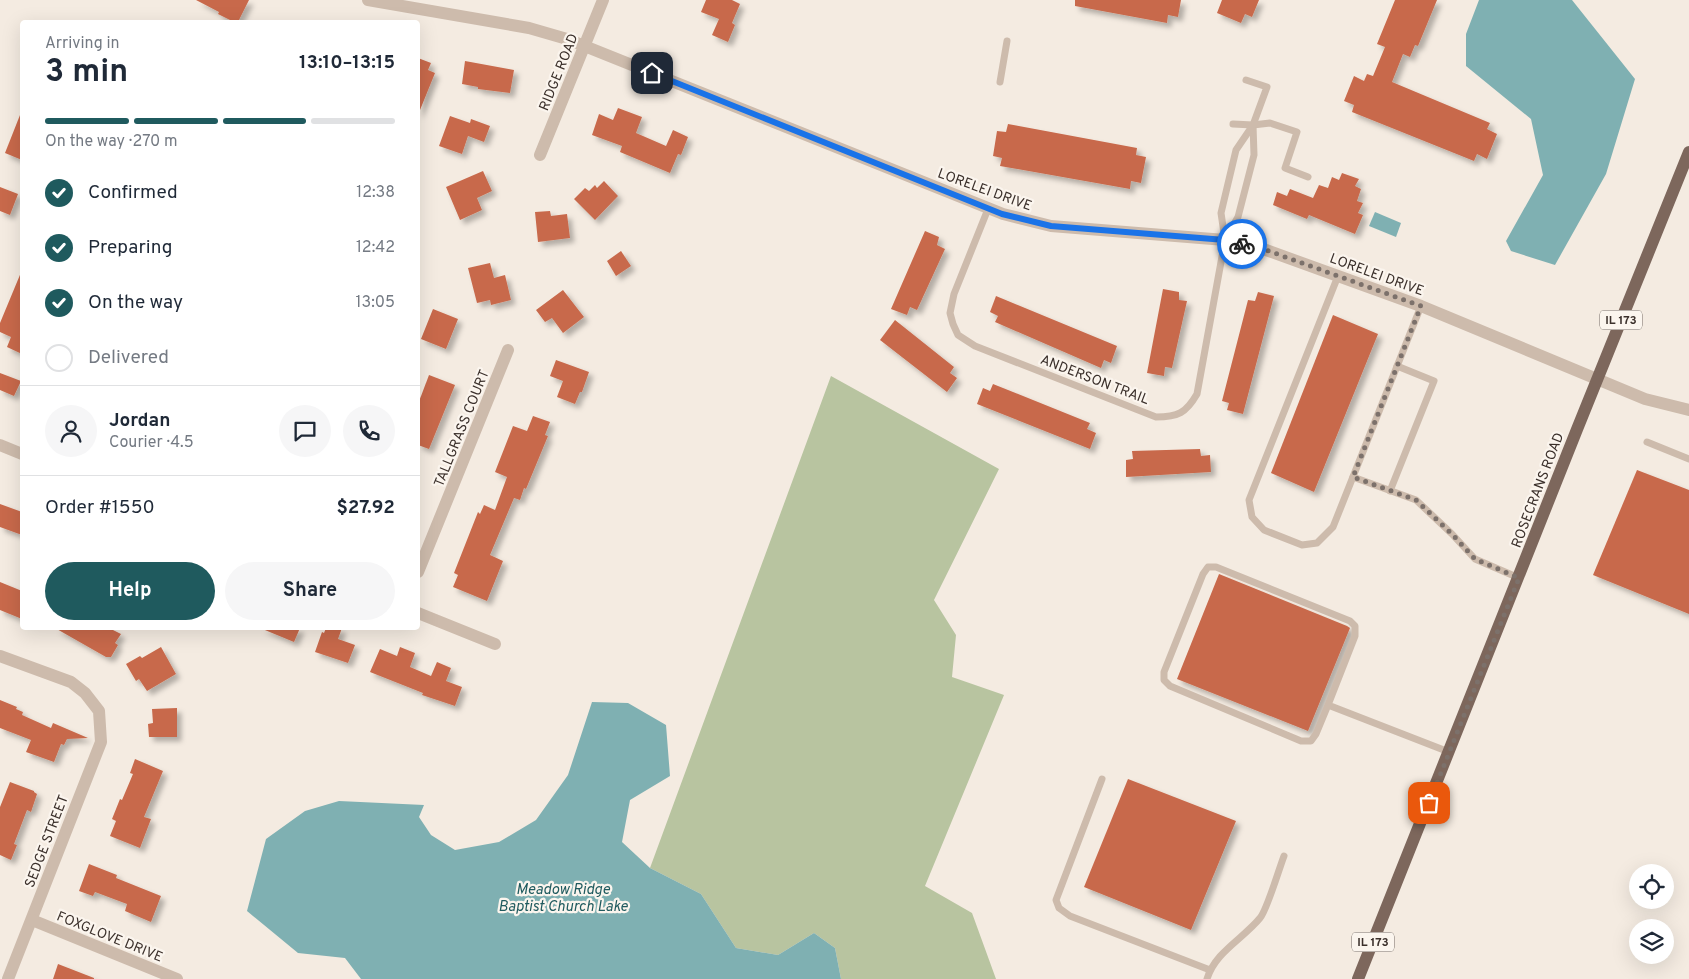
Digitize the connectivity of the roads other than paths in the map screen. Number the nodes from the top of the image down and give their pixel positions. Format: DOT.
graph roads {
  1 [pos="368,0"];
  2 [pos="603,0"];
  3 [pos="1008,41"];
  4 [pos="585,46"];
  5 [pos="1246,80"];
  6 [pos="1000,82"];
  7 [pos="1233,124"];
  8 [pos="1253,125"];
  9 [pos="1689,152"];
  10 [pos="540,155"];
  11 [pos="1308,176"];
  12 [pos="988,208"];
  13 [pos="1225,240"];
  14 [pos="1338,276"];
  15 [pos="1421,306"];
  16 [pos="508,350"];
  17 [pos="1397,366"];
  18 [pos="1597,378"];
  19 [pos="1689,410"];
  20 [pos="1647,442"];
  21 [pos="0,445"];
  22 [pos="20,453"];
  23 [pos="1689,459"];
  24 [pos="1353,477"];
  25 [pos="1390,491"];
  26 [pos="420,567"];
  27 [pos="1519,578"];
  28 [pos="420,614"];
  29 [pos="495,644"];
  30 [pos="0,656"];
  31 [pos="1328,704"];
  32 [pos="1449,752"];
  33 [pos="1102,779"];
  34 [pos="1284,856"];
  35 [pos="32,920"];
  36 [pos="1210,970"];
  37 [pos="8,979"];
  38 [pos="177,979"];
  39 [pos="1207,979"];
  40 [pos="1358,979"];
  1 -- 4 [label="street, LORELEI DRIVE"];
  2 -- 4 [label="street, RIDGE ROAD"];
  3 -- 6 [label="lane"];
  4 -- 10 [label="street, RIDGE ROAD"];
  4 -- 12 [label="street, LORELEI DRIVE"];
  5 -- 8 [label="lane"];
  7 -- 8 [label="lane"];
  8 -- 11 [label="lane"];
  8 -- 13 [label="lane"];
  8 -- 13 [label="lane"];
  9 -- 18 [label="main road, ROSECRANS ROAD / IL 173"];
  12 -- 13 [label="street, LORELEI DRIVE"];
  12 -- 13 [label="lane, ANDERSON TRAIL"];
  13 -- 14 [label="street, LORELEI DRIVE"];
  14 -- 15 [label="street, LORELEI DRIVE"];
  14 -- 24 [label="lane"];
  15 -- 17 [label="lane"];
  15 -- 18 [label="street, LORELEI DRIVE"];
  16 -- 26 [label="street, TALLGRASS COURT"];
  17 -- 24 [label="lane"];
  17 -- 25 [label="lane"];
  18 -- 19 [label="street, LORELEI DRIVE"];
  18 -- 27 [label="main road, ROSECRANS ROAD / IL 173"];
  20 -- 23 [label="lane"];
  21 -- 22 [label="street"];
  24 -- 25 [label="lane"];
  25 -- 27 [label="lane"];
  27 -- 32 [label="main road, ROSECRANS ROAD / IL 173"];
  28 -- 29 [label="street"];
  30 -- 35 [label="street, SEDGE STREET"];
  31 -- 31 [label="lane"];
  31 -- 32 [label="lane"];
  32 -- 40 [label="main road, ROSECRANS ROAD / IL 173"];
  33 -- 36 [label="lane"];
  34 -- 36 [label="lane"];
  35 -- 37 [label="street, SEDGE STREET"];
  35 -- 38 [label="street, FOXGLOVE DRIVE"];
  36 -- 39 [label="lane"];
}
